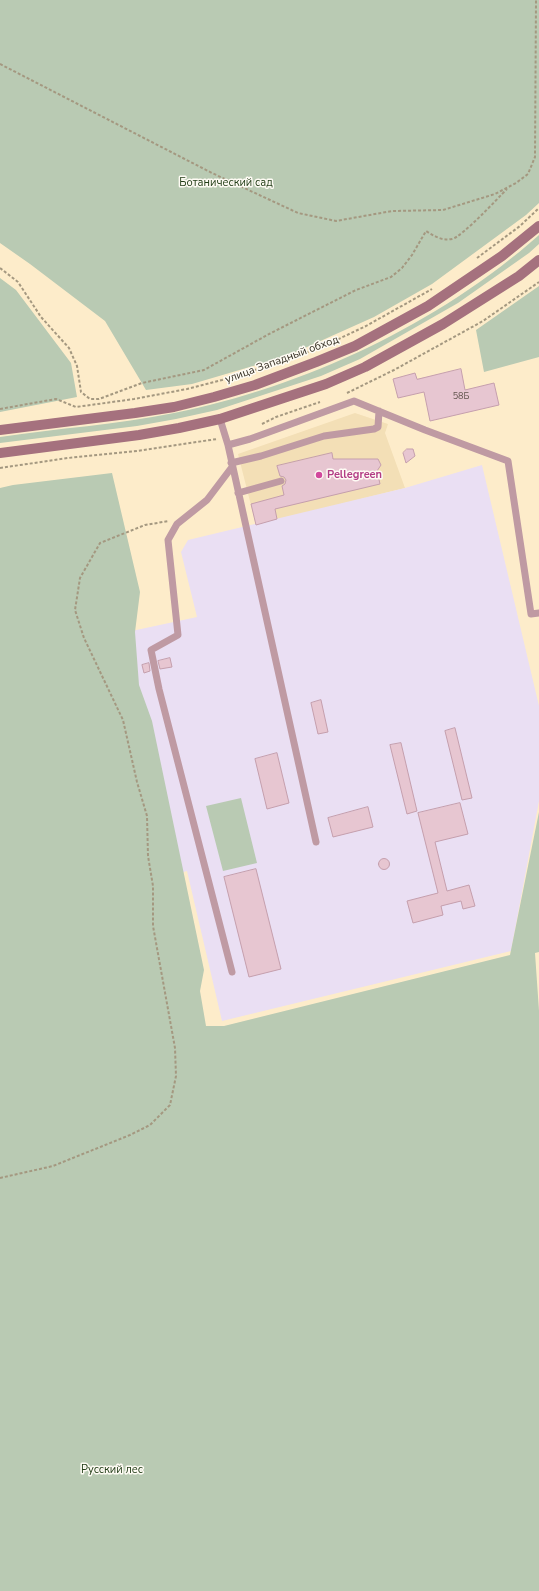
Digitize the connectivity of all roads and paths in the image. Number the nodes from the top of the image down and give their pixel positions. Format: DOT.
graph roads {
  1 [pos="536,0"];
  2 [pos="0,64"];
  3 [pos="509,186"];
  4 [pos="539,208"];
  5 [pos="539,226"];
  6 [pos="477,259"];
  7 [pos="539,260"];
  8 [pos="0,268"];
  9 [pos="434,288"];
  10 [pos="0,408"];
  11 [pos="379,411"];
  12 [pos="220,419"];
  13 [pos="0,430"];
  14 [pos="228,445"];
  15 [pos="0,453"];
  16 [pos="232,465"];
  17 [pos="281,481"];
  18 [pos="238,492"];
  19 [pos="190,514"];
  20 [pos="539,613"];
  21 [pos="316,842"];
  22 [pos="232,972"];
  23 [pos="0,1178"];
  1 -- 3 [label="path"];
  2 -- 3 [label="path"];
  3 -- 8 [label="path"];
  4 -- 6 [label="path"];
  5 -- 13 [label="main road, улица Западный обход"];
  7 -- 12 [label="main road"];
  9 -- 10 [label="path"];
  11 -- 14 [label="lane"];
  11 -- 16 [label="lane"];
  11 -- 20 [label="lane"];
  12 -- 14 [label="lane"];
  12 -- 15 [label="main road"];
  14 -- 16 [label="lane"];
  16 -- 18 [label="lane"];
  16 -- 19 [label="lane"];
  17 -- 18 [label="lane"];
  18 -- 21 [label="lane"];
  19 -- 22 [label="lane"];
  19 -- 23 [label="path"];
}
